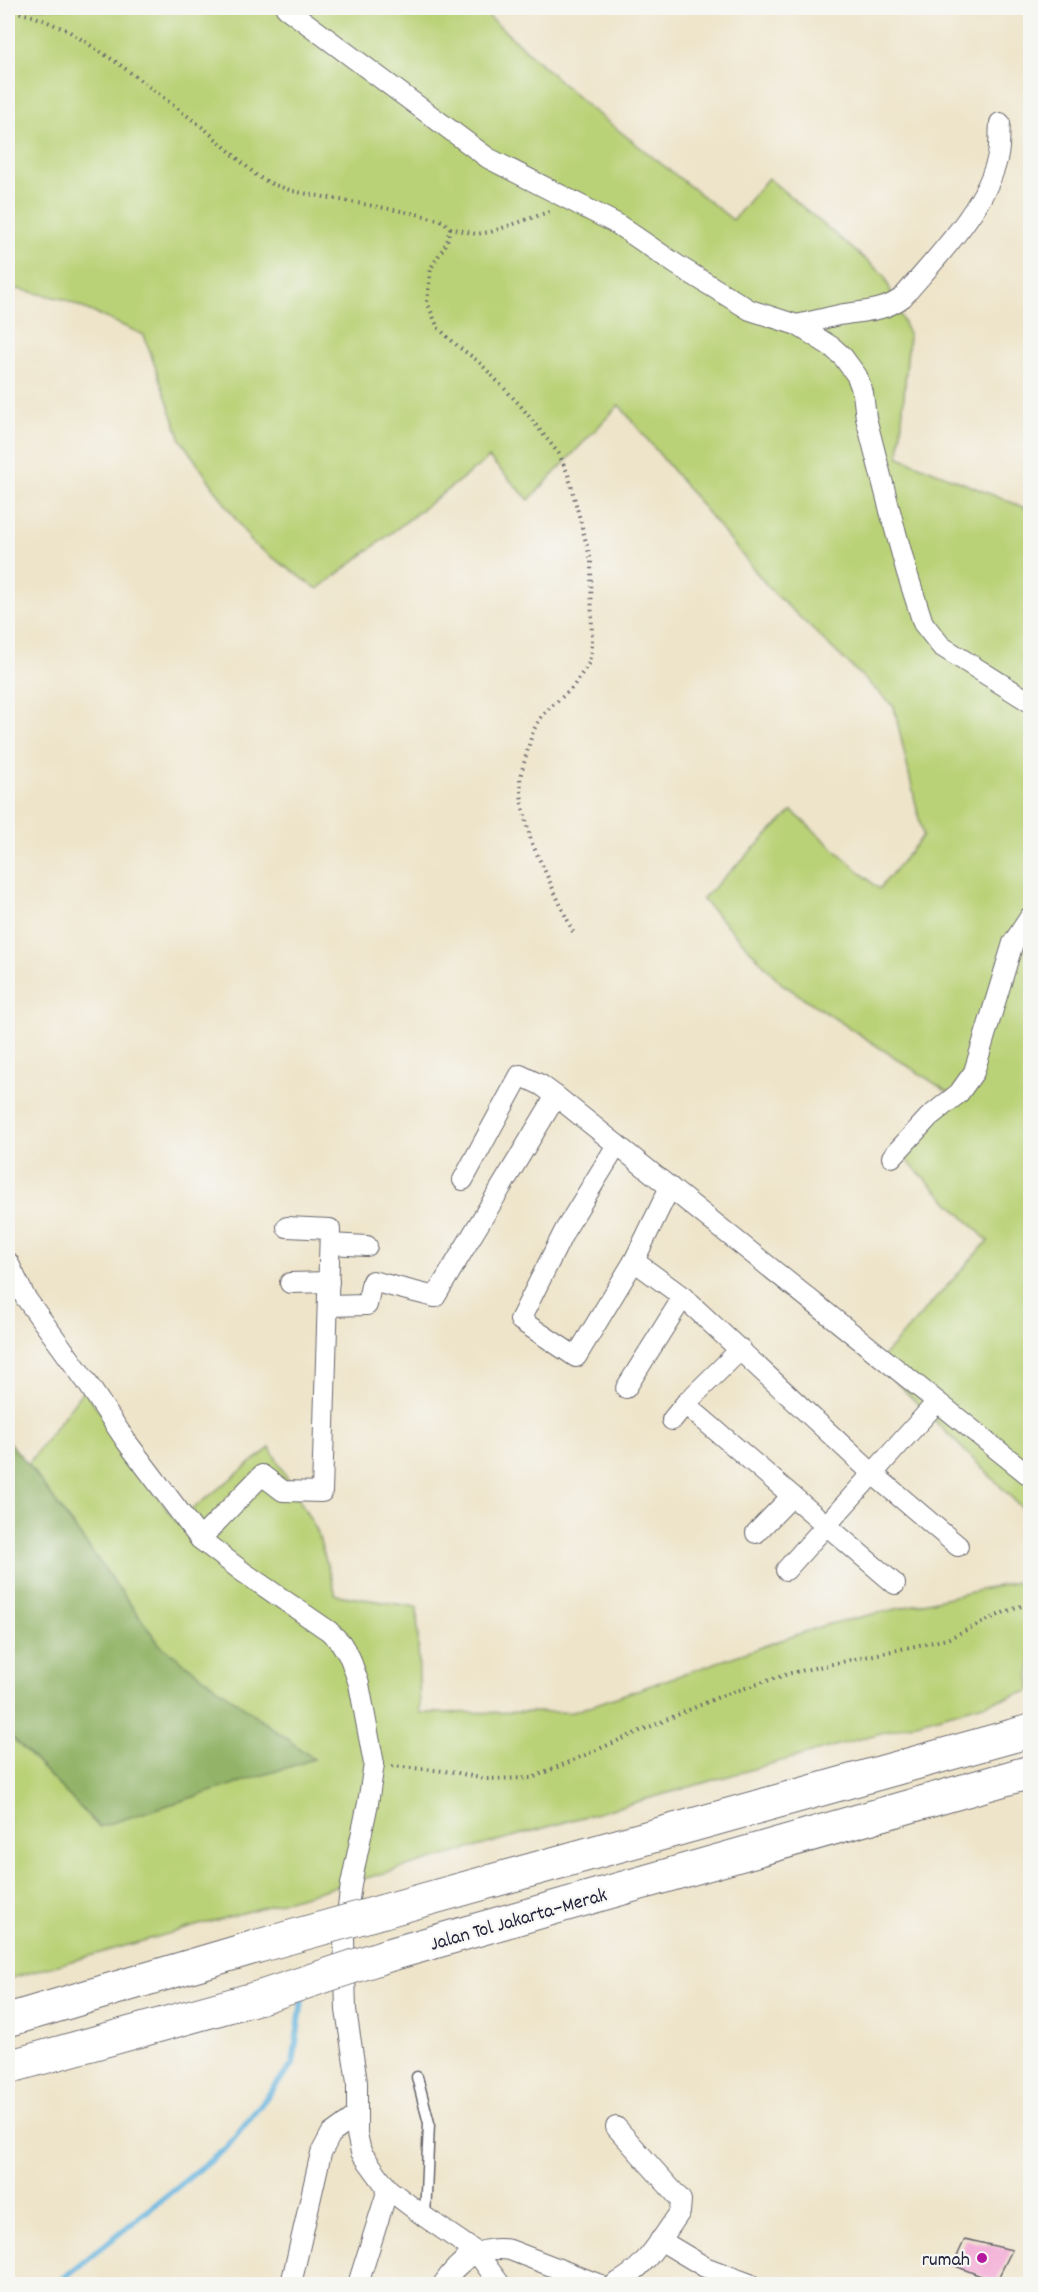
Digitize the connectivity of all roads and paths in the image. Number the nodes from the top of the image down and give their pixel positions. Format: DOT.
graph roads {
  1 [pos="286,8"];
  2 [pos="8,10"];
  3 [pos="1000,123"];
  4 [pos="575,203"];
  5 [pos="450,228"];
  6 [pos="797,325"];
  7 [pos="1030,702"];
  8 [pos="1030,917"];
  9 [pos="573,932"];
  10 [pos="556,1096"];
  11 [pos="617,1145"];
  12 [pos="892,1157"];
  13 [pos="463,1180"];
  14 [pos="670,1187"];
  15 [pos="287,1227"];
  16 [pos="330,1244"];
  17 [pos="367,1246"];
  18 [pos="634,1261"];
  19 [pos="8,1262"];
  20 [pos="329,1282"];
  21 [pos="290,1283"];
  22 [pos="683,1297"];
  23 [pos="328,1306"];
  24 [pos="741,1349"];
  25 [pos="626,1388"];
  26 [pos="938,1402"];
  27 [pos="685,1404"];
  28 [pos="672,1420"];
  29 [pos="873,1474"];
  30 [pos="1030,1476"];
  31 [pos="792,1496"];
  32 [pos="826,1525"];
  33 [pos="756,1533"];
  34 [pos="200,1539"];
  35 [pos="958,1546"];
  36 [pos="786,1570"];
  37 [pos="895,1584"];
  38 [pos="1030,1603"];
  39 [pos="1030,1731"];
  40 [pos="374,1764"];
  41 [pos="1030,1772"];
  42 [pos="8,2020"];
  43 [pos="8,2067"];
  44 [pos="417,2077"];
  45 [pos="356,2116"];
  46 [pos="616,2127"];
  47 [pos="388,2188"];
  48 [pos="424,2217"];
  49 [pos="660,2240"];
  50 [pos="476,2252"];
  51 [pos="291,2284"];
  52 [pos="358,2284"];
  53 [pos="443,2284"];
  54 [pos="500,2284"];
  55 [pos="598,2284"];
  56 [pos="615,2284"];
  57 [pos="750,2284"];
  1 -- 4 [label="street"];
  2 -- 5 [label="path"];
  3 -- 6 [label="street"];
  4 -- 5 [label="path"];
  4 -- 6 [label="street"];
  5 -- 9 [label="path"];
  6 -- 7 [label="street"];
  8 -- 12 [label="street"];
  10 -- 11 [label="street"];
  10 -- 13 [label="street"];
  10 -- 23 [label="street"];
  11 -- 14 [label="street"];
  11 -- 18 [label="street"];
  14 -- 18 [label="street"];
  14 -- 26 [label="street"];
  15 -- 16 [label="street"];
  16 -- 17 [label="street"];
  16 -- 20 [label="street"];
  18 -- 22 [label="street"];
  19 -- 34 [label="street"];
  20 -- 21 [label="street"];
  20 -- 23 [label="street"];
  22 -- 24 [label="street"];
  22 -- 25 [label="street"];
  23 -- 34 [label="street"];
  24 -- 27 [label="street"];
  24 -- 29 [label="street"];
  26 -- 29 [label="street"];
  26 -- 30 [label="street"];
  27 -- 28 [label="street"];
  27 -- 31 [label="street"];
  29 -- 32 [label="street"];
  29 -- 35 [label="street"];
  31 -- 32 [label="street"];
  31 -- 33 [label="street"];
  32 -- 36 [label="street"];
  32 -- 37 [label="street"];
  34 -- 40 [label="street"];
  38 -- 40 [label="path"];
  39 -- 42 [label="highway, bridge"];
  40 -- 45 [label="street"];
  41 -- 43 [label="highway, Jalan Tol Jakarta–Merak, bridge"];
  44 -- 48 [label="lane"];
  45 -- 47 [label="street"];
  45 -- 51 [label="street"];
  46 -- 49 [label="street"];
  47 -- 48 [label="street"];
  47 -- 52 [label="street"];
  48 -- 50 [label="street"];
  49 -- 56 [label="street"];
  49 -- 57 [label="street"];
  50 -- 53 [label="street"];
  50 -- 54 [label="street"];
  50 -- 55 [label="street"];
}
